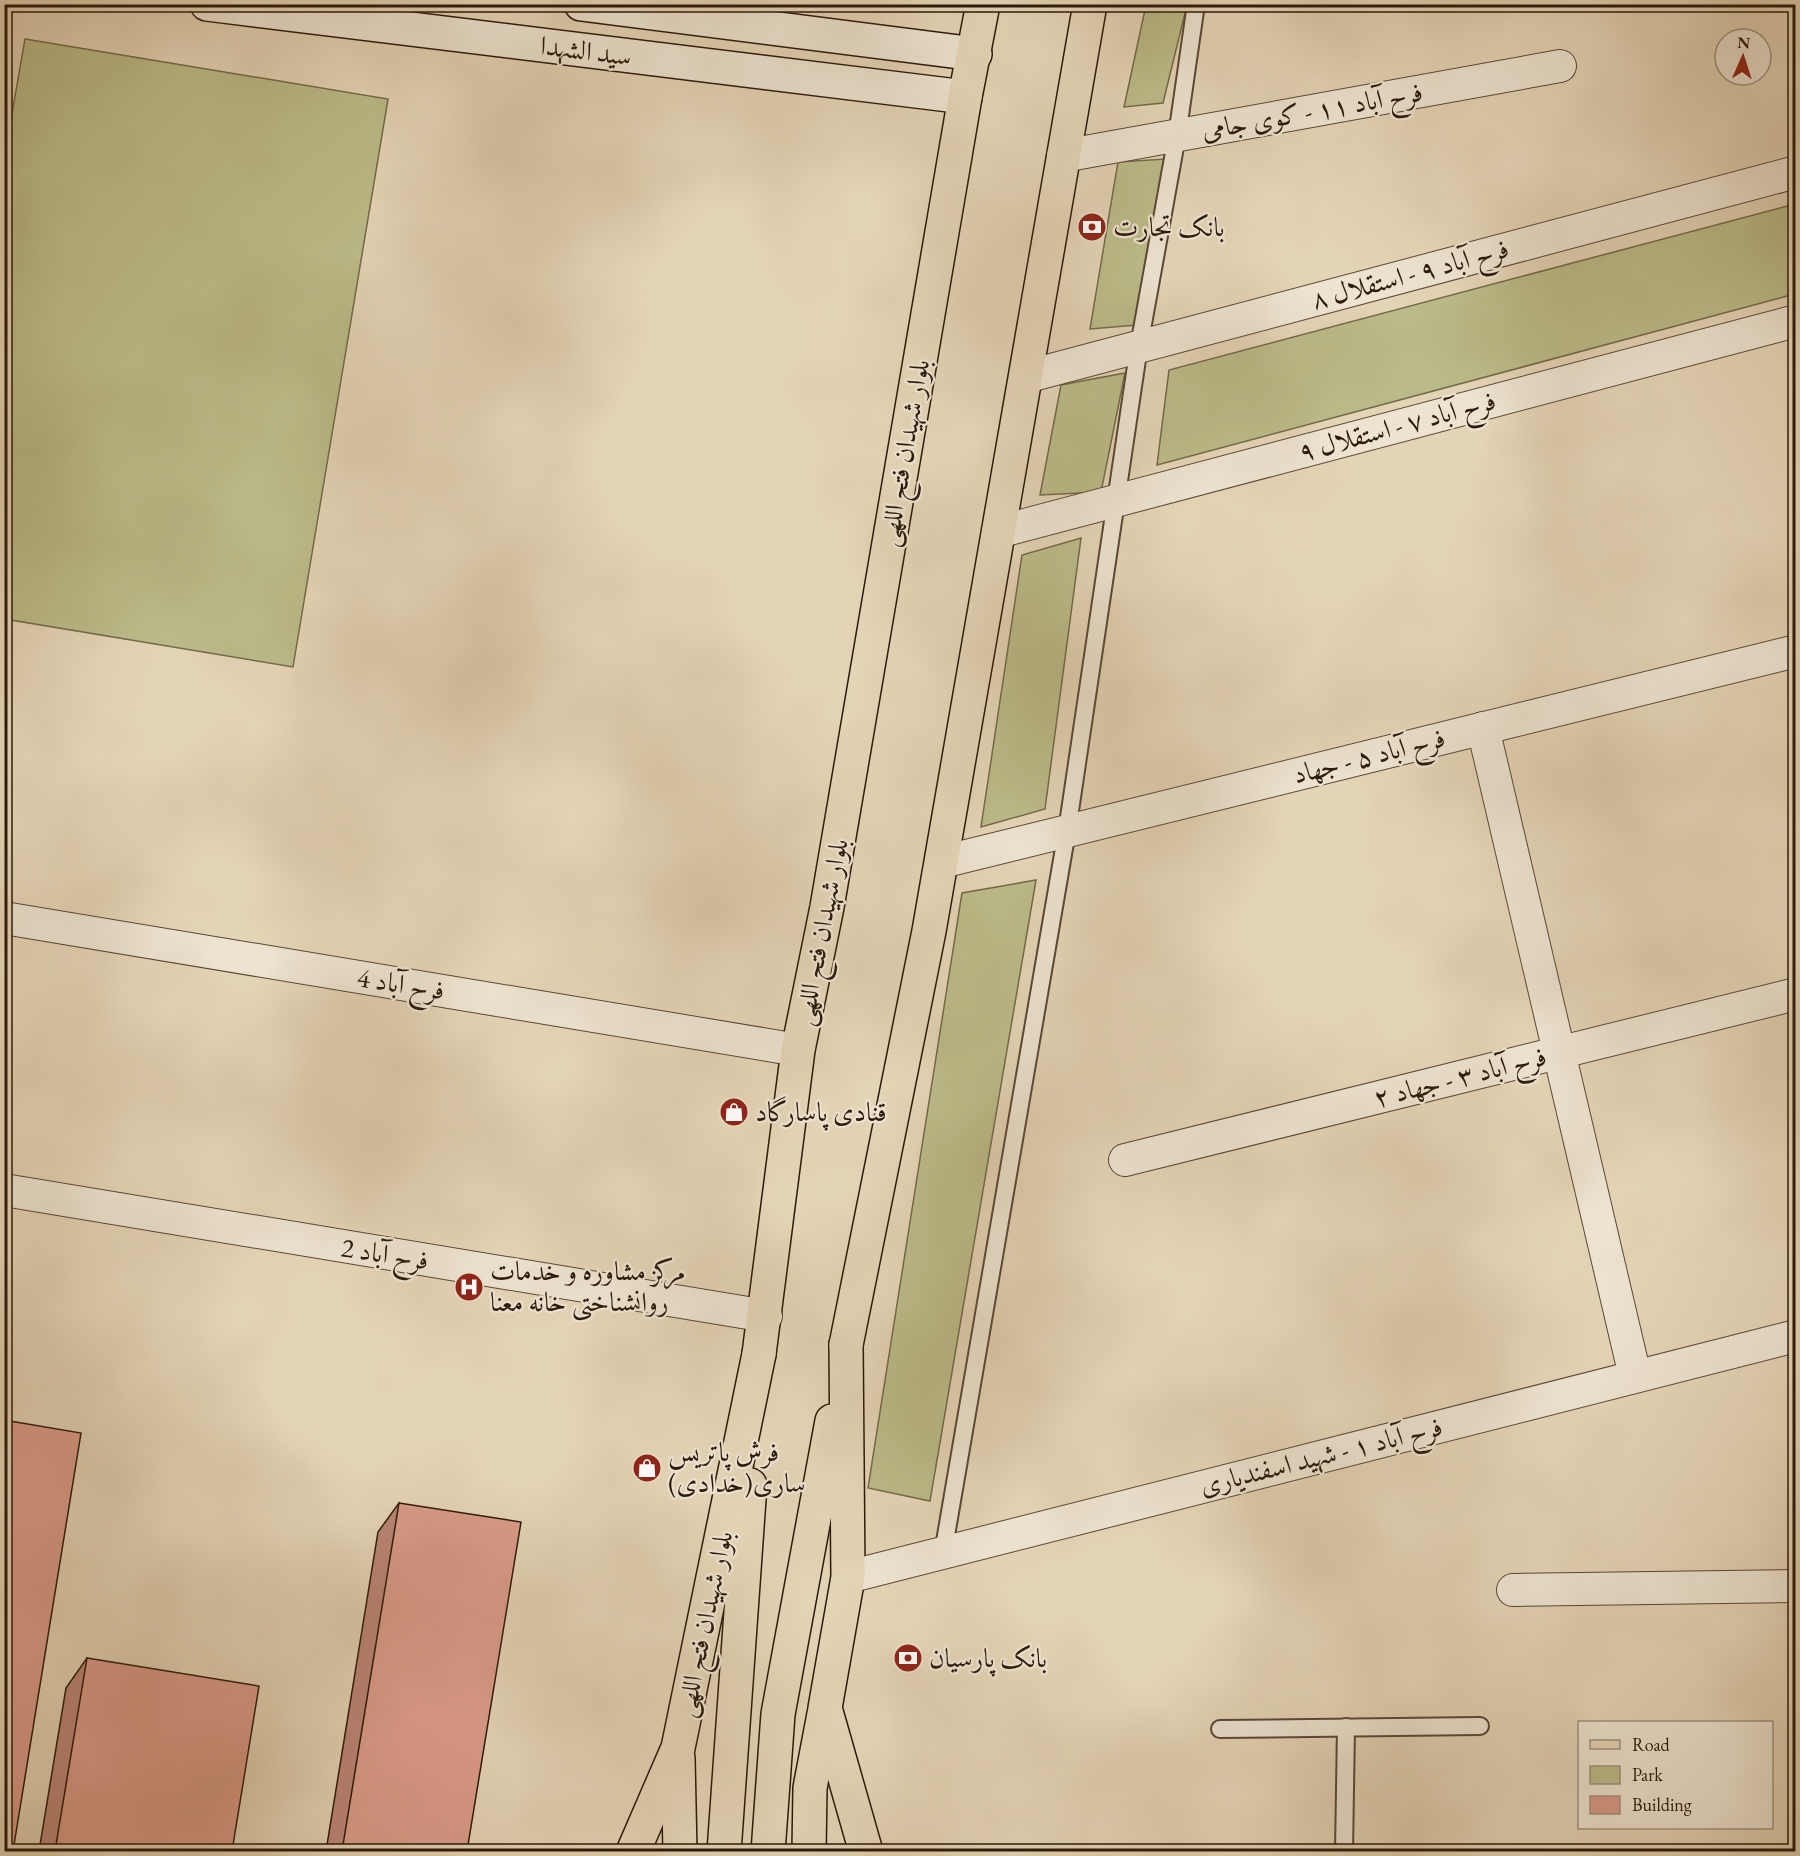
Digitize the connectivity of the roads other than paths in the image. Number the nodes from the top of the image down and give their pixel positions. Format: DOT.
graph roads {
  1 [pos="207,4"];
  2 [pos="581,4"];
  3 [pos="983,4"];
  4 [pos="1090,4"];
  5 [pos="1196,4"];
  6 [pos="880,42"];
  7 [pos="975,54"];
  8 [pos="1560,66"];
  9 [pos="876,87"];
  10 [pos="965,98"];
  11 [pos="1177,136"];
  12 [pos="1064,156"];
  13 [pos="1796,172"];
  14 [pos="1796,321"];
  15 [pos="1139,346"];
  16 [pos="1025,377"];
  17 [pos="1117,501"];
  18 [pos="998,532"];
  19 [pos="1796,651"];
  20 [pos="1483,728"];
  21 [pos="1067,831"];
  22 [pos="942,862"];
  23 [pos="4,918"];
  24 [pos="1796,994"];
  25 [pos="798,1050"];
  26 [pos="1560,1053"];
  27 [pos="1125,1160"];
  28 [pos="4,1190"];
  29 [pos="766,1317"];
  30 [pos="1796,1336"];
  31 [pos="846,1345"];
  32 [pos="759,1354"];
  33 [pos="1635,1376"];
  34 [pos="943,1553"];
  35 [pos="848,1577"];
  36 [pos="1796,1586"];
  37 [pos="1513,1590"];
  38 [pos="825,1708"];
  39 [pos="1480,1726"];
  40 [pos="1346,1727"];
  41 [pos="1220,1729"];
  42 [pos="678,1748"];
  43 [pos="633,1851"];
  44 [pos="680,1851"];
  45 [pos="724,1851"];
  46 [pos="768,1851"];
  47 [pos="808,1851"];
  48 [pos="866,1851"];
  49 [pos="1344,1851"];
  1 -- 9 [label="street, سید الشهدا"];
  2 -- 6 [label="street, سید الشهدا"];
  3 -- 7 [label="main road, بلوار شهیدان فتح اللهی"];
  4 -- 12 [label="main road"];
  5 -- 11 [label="lane"];
  6 -- 7 [label="street, سید الشهدا"];
  6 -- 9 [label="street"];
  7 -- 10 [label="main road, بلوار شهیدان فتح اللهی"];
  8 -- 11 [label="street, فرح آباد ۱۱ - کوی جامی"];
  9 -- 10 [label="street, سید الشهدا"];
  10 -- 25 [label="main road, بلوار شهیدان فتح اللهی"];
  11 -- 12 [label="street, فرح آباد ۱۱ - کوی جامی"];
  11 -- 15 [label="lane"];
  12 -- 16 [label="main road"];
  13 -- 15 [label="street, فرح آباد ۹ - استقلال ۸"];
  14 -- 17 [label="street, فرح آباد ۷ - استقلال ۹"];
  15 -- 16 [label="street, فرح آباد ۹ - استقلال ۸"];
  15 -- 17 [label="lane"];
  16 -- 18 [label="main road"];
  17 -- 18 [label="street, فرح آباد ۷ - استقلال ۹"];
  17 -- 21 [label="lane"];
  18 -- 22 [label="main road"];
  19 -- 20 [label="street, فرح آباد ۵ - جهاد"];
  20 -- 21 [label="street, فرح آباد ۵ - جهاد"];
  20 -- 26 [label="street"];
  21 -- 22 [label="street, فرح آباد ۵ - جهاد"];
  21 -- 34 [label="lane"];
  22 -- 31 [label="main road"];
  23 -- 25 [label="street, فرح آباد 4"];
  24 -- 26 [label="street, فرح آباد ۳ - جهاد ۲"];
  25 -- 29 [label="main road, بلوار شهیدان فتح اللهی"];
  26 -- 27 [label="street, فرح آباد ۳ - جهاد ۲"];
  26 -- 33 [label="street"];
  28 -- 29 [label="street, فرح آباد 2"];
  29 -- 32 [label="main road, بلوار شهیدان فتح اللهی"];
  30 -- 33 [label="street, فرح آباد ۱ - شهید اسفندیاری"];
  31 -- 35 [label="main road"];
  31 -- 46 [label="main road"];
  32 -- 42 [label="main road, بلوار شهیدان فتح اللهی"];
  32 -- 45 [label="main road"];
  33 -- 34 [label="street, فرح آباد ۱ - شهید اسفندیاری"];
  34 -- 35 [label="street, فرح آباد ۱ - شهید اسفندیاری"];
  35 -- 38 [label="main road"];
  36 -- 37 [label="street"];
  38 -- 47 [label="main road"];
  38 -- 48 [label="main road"];
  39 -- 40 [label="lane"];
  40 -- 41 [label="lane"];
  40 -- 49 [label="lane"];
  42 -- 43 [label="main road, بلوار شهیدان فتح اللهی"];
  42 -- 44 [label="main road"];
}
